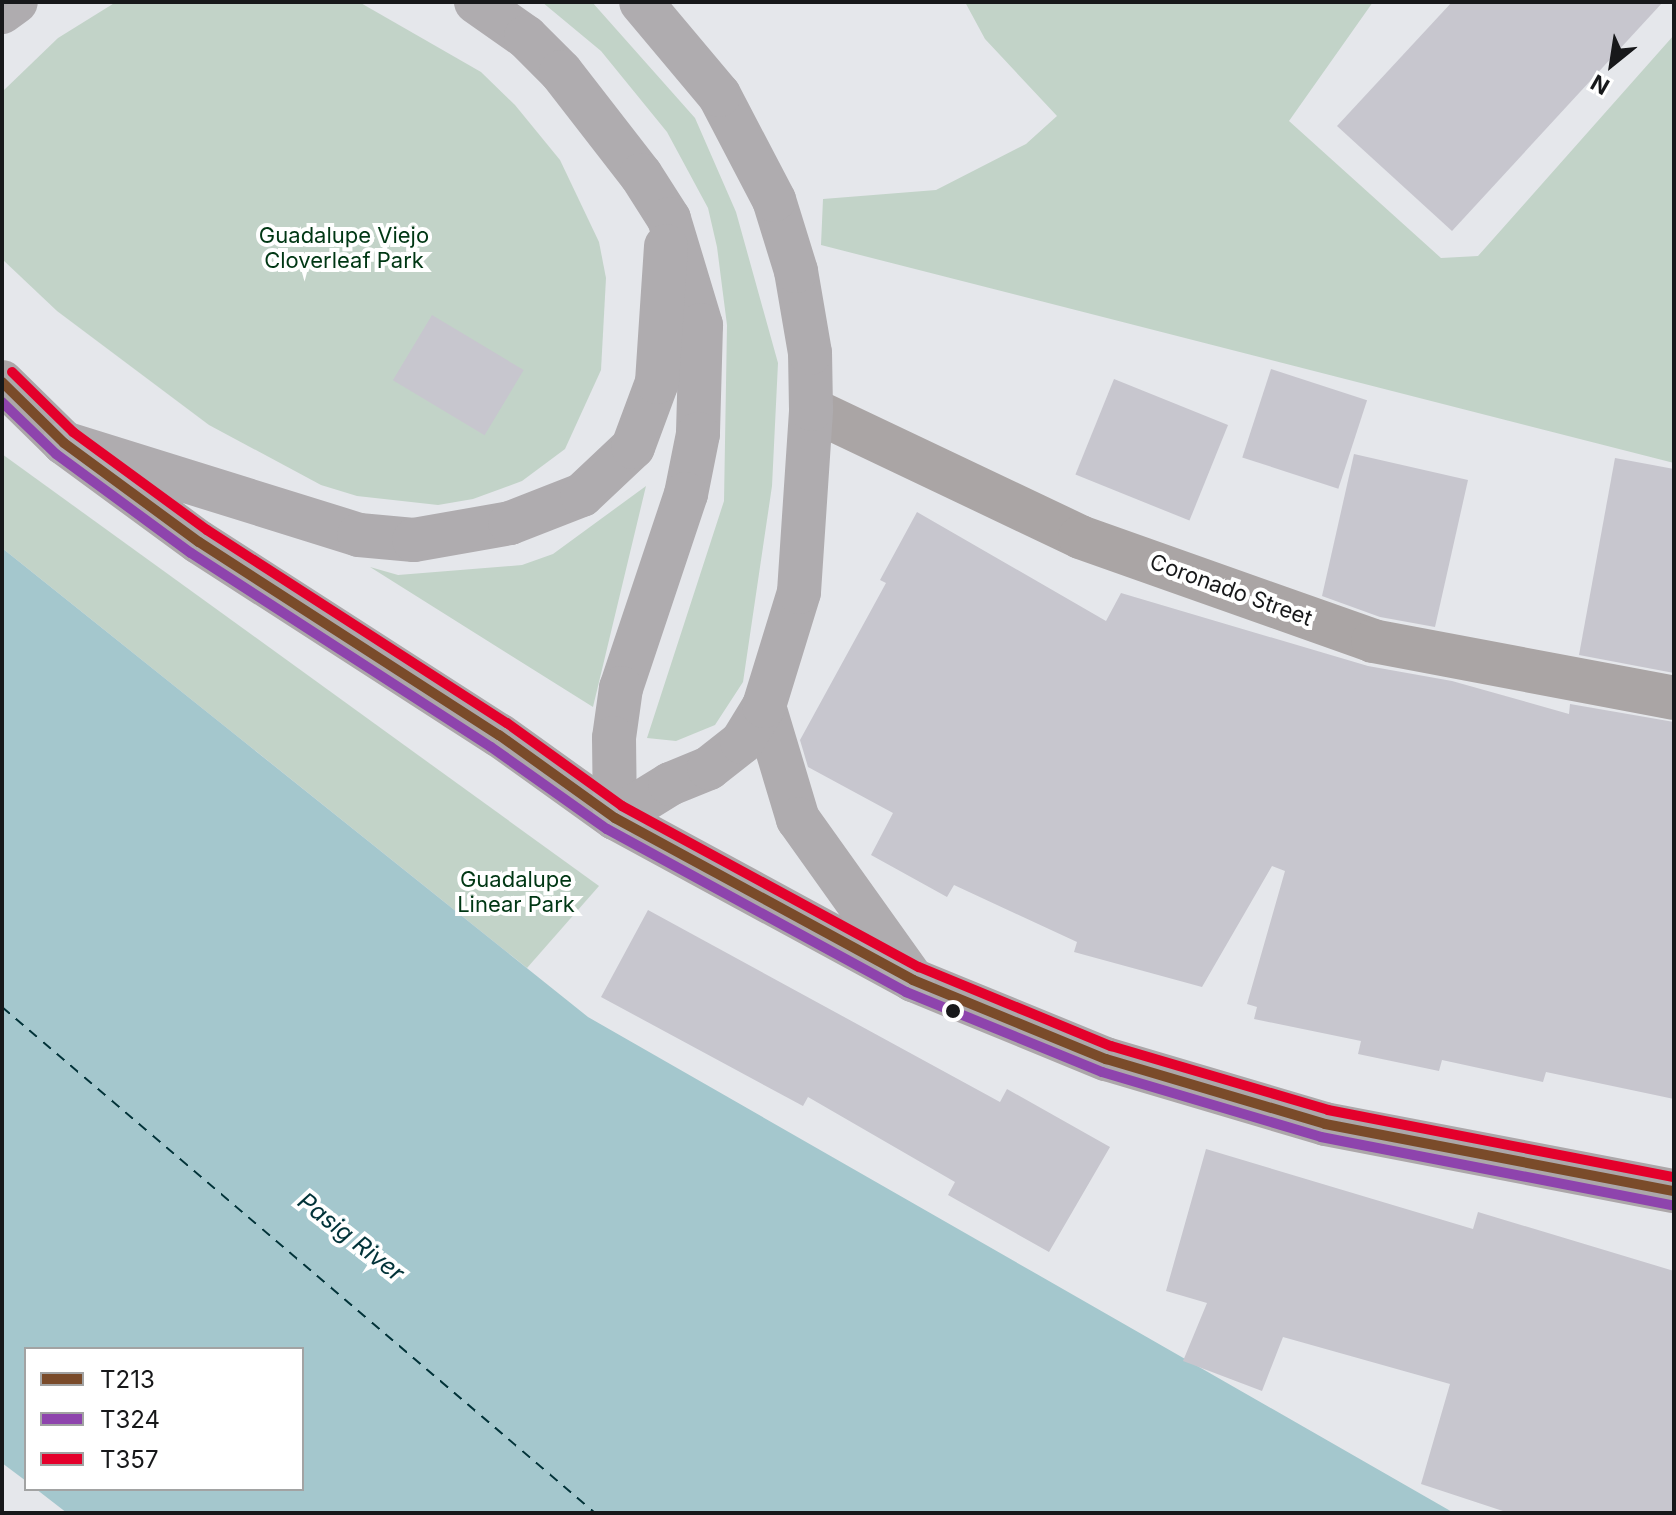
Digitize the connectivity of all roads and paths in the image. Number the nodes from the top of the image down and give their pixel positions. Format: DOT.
graph roads {
  1 [pos="16,2"];
  2 [pos="476,2"];
  3 [pos="641,2"];
  4 [pos="2,12"];
  5 [pos="669,219"];
  6 [pos="2,382"];
  7 [pos="811,409"];
  8 [pos="64,443"];
  9 [pos="1674,698"];
  10 [pos="764,706"];
  11 [pos="615,818"];
  12 [pos="913,980"];
  13 [pos="1674,1191"];
  1 -- 4 [label="highway"];
  2 -- 5 [label="highway"];
  3 -- 7 [label="highway"];
  5 -- 8 [label="highway"];
  5 -- 11 [label="highway"];
  6 -- 8 [label="main road"];
  7 -- 9 [label="street, Coronado Street"];
  7 -- 10 [label="highway"];
  8 -- 11 [label="main road"];
  10 -- 11 [label="highway"];
  10 -- 12 [label="highway"];
  11 -- 12 [label="main road"];
  12 -- 13 [label="main road"];
}
